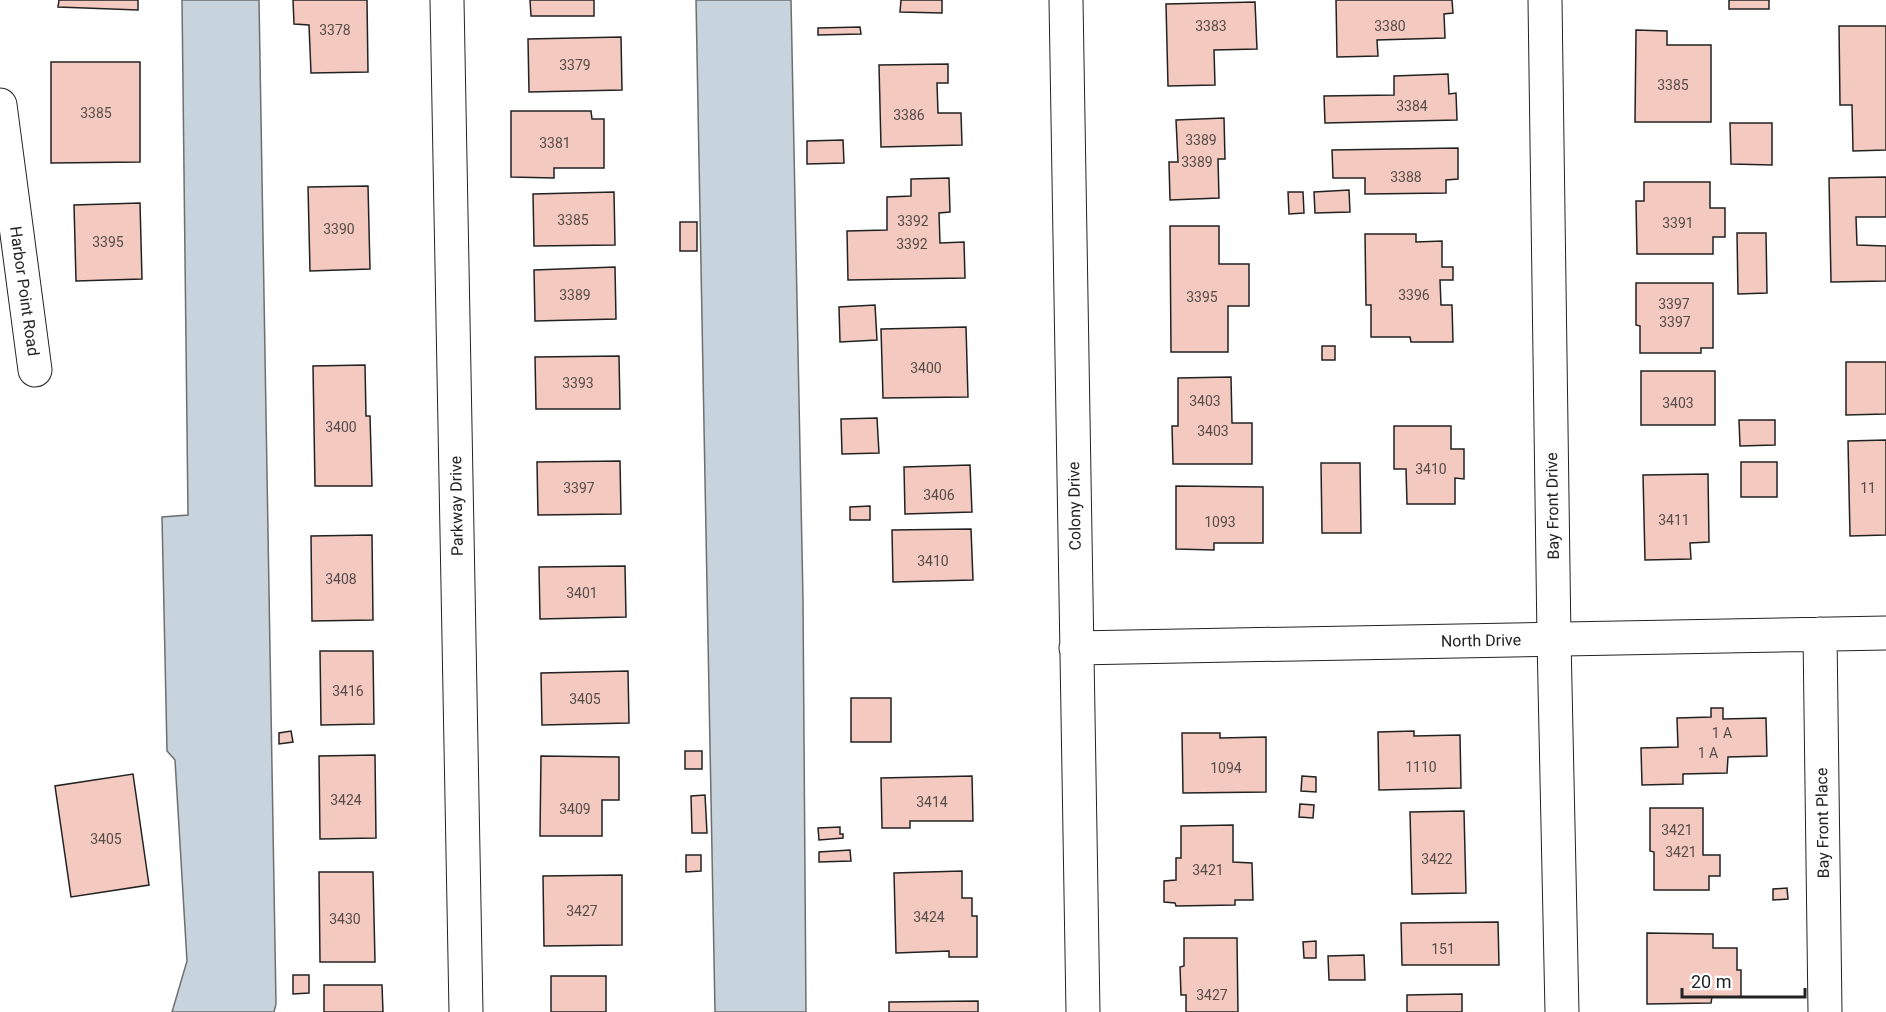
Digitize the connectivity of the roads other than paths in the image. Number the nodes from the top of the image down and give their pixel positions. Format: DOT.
graph roads {
  1 [pos="447,0"];
  2 [pos="1066,0"];
  3 [pos="1545,0"];
  4 [pos="0,105"];
  5 [pos="35,370"];
  6 [pos="1886,633"];
  7 [pos="1820,634"];
  8 [pos="1554,639"];
  9 [pos="1076,648"];
  10 [pos="466,1012"];
  11 [pos="1083,1012"];
  12 [pos="1562,1012"];
  13 [pos="1825,1012"];
  1 -- 10 [label="street, Parkway Drive"];
  2 -- 9 [label="street, Colony Drive"];
  3 -- 8 [label="street, Bay Front Drive"];
  4 -- 5 [label="street, Harbor Point Road"];
  6 -- 7 [label="street, North Drive"];
  7 -- 8 [label="street, North Drive"];
  7 -- 13 [label="street, Bay Front Place"];
  8 -- 9 [label="street, North Drive"];
  8 -- 12 [label="street, Bay Front Drive"];
  9 -- 11 [label="street, Colony Drive"];
}
